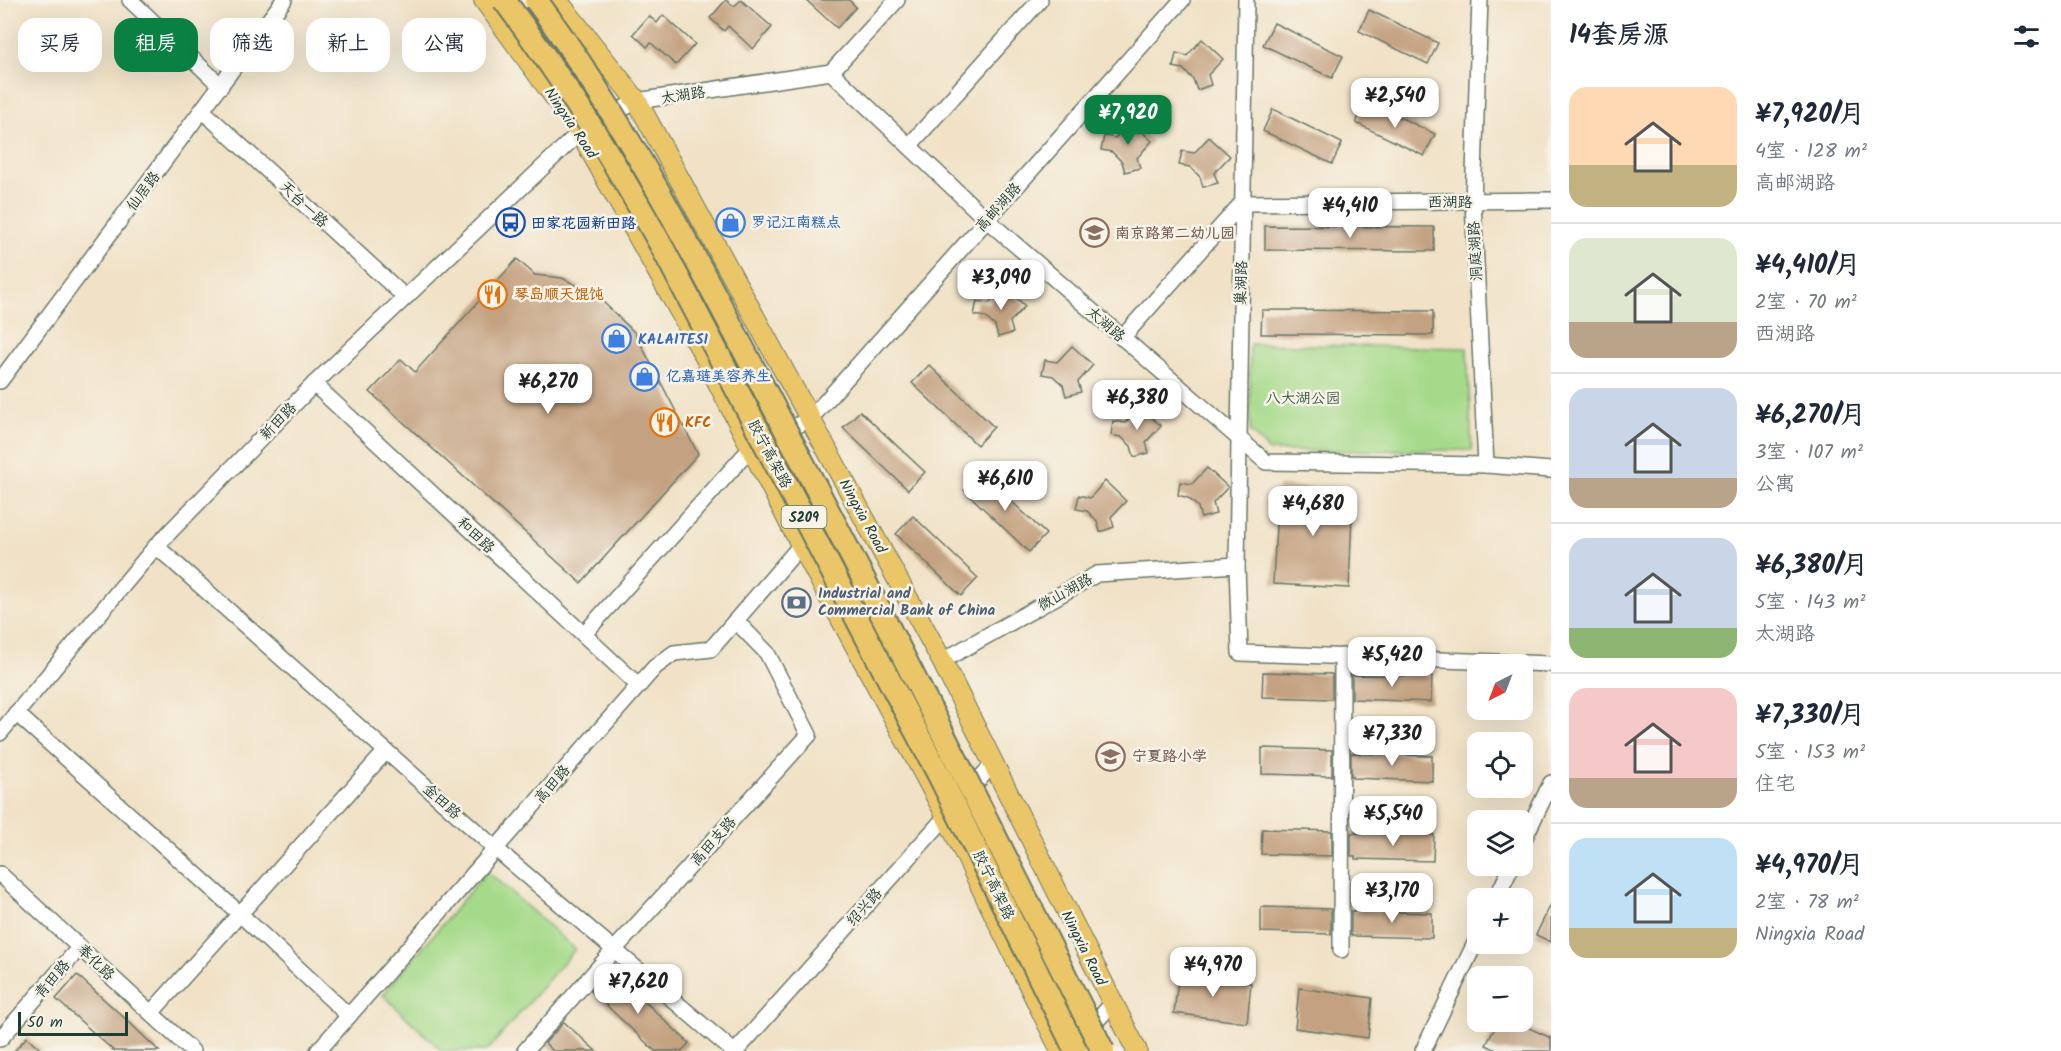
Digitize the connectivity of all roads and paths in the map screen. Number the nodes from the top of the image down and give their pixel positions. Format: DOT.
graph roads {
  1 [pos="130,0"];
  2 [pos="284,0"];
  3 [pos="484,0"];
  4 [pos="504,0"];
  5 [pos="536,0"];
  6 [pos="557,0"];
  7 [pos="897,0"];
  8 [pos="1040,0"];
  9 [pos="1182,0"];
  10 [pos="1246,0"];
  11 [pos="1480,0"];
  12 [pos="831,72"];
  13 [pos="221,86"];
  14 [pos="637,101"];
  15 [pos="203,111"];
  16 [pos="580,132"];
  17 [pos="909,146"];
  18 [pos="1551,200"];
  19 [pos="1473,202"];
  20 [pos="1242,203"];
  21 [pos="987,220"];
  22 [pos="405,297"];
  23 [pos="1122,338"];
  24 [pos="0,381"];
  25 [pos="314,384"];
  26 [pos="810,419"];
  27 [pos="1239,439"];
  28 [pos="751,448"];
  29 [pos="1486,465"];
  30 [pos="1551,470"];
  31 [pos="801,545"];
  32 [pos="156,546"];
  33 [pos="1237,565"];
  34 [pos="735,621"];
  35 [pos="584,634"];
  36 [pos="1342,656"];
  37 [pos="942,661"];
  38 [pos="1551,664"];
  39 [pos="639,686"];
  40 [pos="16,713"];
  41 [pos="0,733"];
  42 [pos="386,751"];
  43 [pos="993,764"];
  44 [pos="1551,783"];
  45 [pos="946,815"];
  46 [pos="1533,820"];
  47 [pos="496,849"];
  48 [pos="0,874"];
  49 [pos="240,914"];
  50 [pos="80,947"];
  51 [pos="614,950"];
  52 [pos="1341,950"];
  53 [pos="1470,954"];
  54 [pos="1112,1004"];
  55 [pos="151,1013"];
  56 [pos="349,1016"];
  57 [pos="0,1039"];
  58 [pos="192,1051"];
  59 [pos="318,1051"];
  60 [pos="525,1051"];
  61 [pos="735,1051"];
  62 [pos="1061,1051"];
  63 [pos="1069,1051"];
  64 [pos="1076,1051"];
  65 [pos="1104,1051"];
  66 [pos="1137,1051"];
  67 [pos="1423,1051"];
  1 -- 13 [label="street"];
  2 -- 13 [label="street, 仙居路"];
  3 -- 16 [label="main road, Ningxia Road"];
  4 -- 64 [label="highway, 胶宁高架路 / S209, bridge"];
  5 -- 65 [label="highway, 胶宁高架路 / S209, bridge"];
  6 -- 14 [label="main road, Ningxia Road"];
  7 -- 12 [label="street"];
  8 -- 17 [label="street"];
  9 -- 21 [label="street, 高邮湖路"];
  10 -- 20 [label="street, 巢湖路"];
  11 -- 19 [label="street, 洞庭湖路"];
  12 -- 14 [label="street, 太湖路"];
  12 -- 17 [label="street, 太湖路"];
  13 -- 15 [label="street, 仙居路"];
  14 -- 16 [label="street, 新田路"];
  14 -- 26 [label="main road, Ningxia Road"];
  15 -- 22 [label="street, 天台一路"];
  15 -- 24 [label="street, 仙居路"];
  16 -- 22 [label="street, 新田路"];
  16 -- 28 [label="main road, Ningxia Road"];
  17 -- 21 [label="street, 太湖路"];
  18 -- 19 [label="street, 西湖路"];
  19 -- 20 [label="street, 西湖路"];
  19 -- 29 [label="street, 洞庭湖路"];
  20 -- 23 [label="street"];
  20 -- 27 [label="street, 巢湖路"];
  21 -- 23 [label="street, 太湖路"];
  21 -- 26 [label="street, 高邮湖路"];
  22 -- 25 [label="street, 新田路"];
  23 -- 27 [label="street, 太湖路"];
  25 -- 32 [label="street, 新田路"];
  25 -- 35 [label="street, 和田路"];
  26 -- 28 [label="street, 高邮湖路"];
  26 -- 37 [label="main road, Ningxia Road"];
  27 -- 29 [label="street, 太湖路"];
  27 -- 33 [label="street, 巢湖路"];
  28 -- 31 [label="main road, Ningxia Road"];
  28 -- 35 [label="street"];
  29 -- 30 [label="street, 太湖路"];
  31 -- 34 [label="street, 高田路"];
  31 -- 45 [label="main road, Ningxia Road"];
  32 -- 40 [label="street, 新田路"];
  32 -- 42 [label="street, 金田路"];
  33 -- 36 [label="street, 巢湖路"];
  33 -- 37 [label="street, 微山湖路"];
  34 -- 39 [label="street, 高田路"];
  34 -- 51 [label="street, 高田支路"];
  35 -- 39 [label="street, 和田路"];
  36 -- 38 [label="street"];
  36 -- 52 [label="street"];
  37 -- 43 [label="main road, Ningxia Road"];
  39 -- 47 [label="street, 高田路"];
  40 -- 41 [label="street, 新田路"];
  40 -- 49 [label="street"];
  42 -- 47 [label="street, 金田路"];
  42 -- 49 [label="street"];
  43 -- 45 [label="street, 绍兴路"];
  43 -- 54 [label="main road, Ningxia Road"];
  44 -- 46 [label="street"];
  45 -- 61 [label="street, 绍兴路"];
  45 -- 62 [label="main road, Ningxia Road"];
  47 -- 51 [label="street, 金田路"];
  47 -- 56 [label="street, 高田路"];
  48 -- 50 [label="street, 奉化路"];
  49 -- 55 [label="street"];
  49 -- 56 [label="street"];
  50 -- 55 [label="street, 奉化路"];
  50 -- 57 [label="street, 青田路"];
  51 -- 60 [label="street, 高田支路"];
  51 -- 61 [label="street, 金田路"];
  53 -- 67 [label="street"];
  54 -- 63 [label="street"];
  54 -- 66 [label="main road, Ningxia Road"];
  55 -- 58 [label="street, 奉化路"];
  56 -- 59 [label="street, 高田路"];
}
